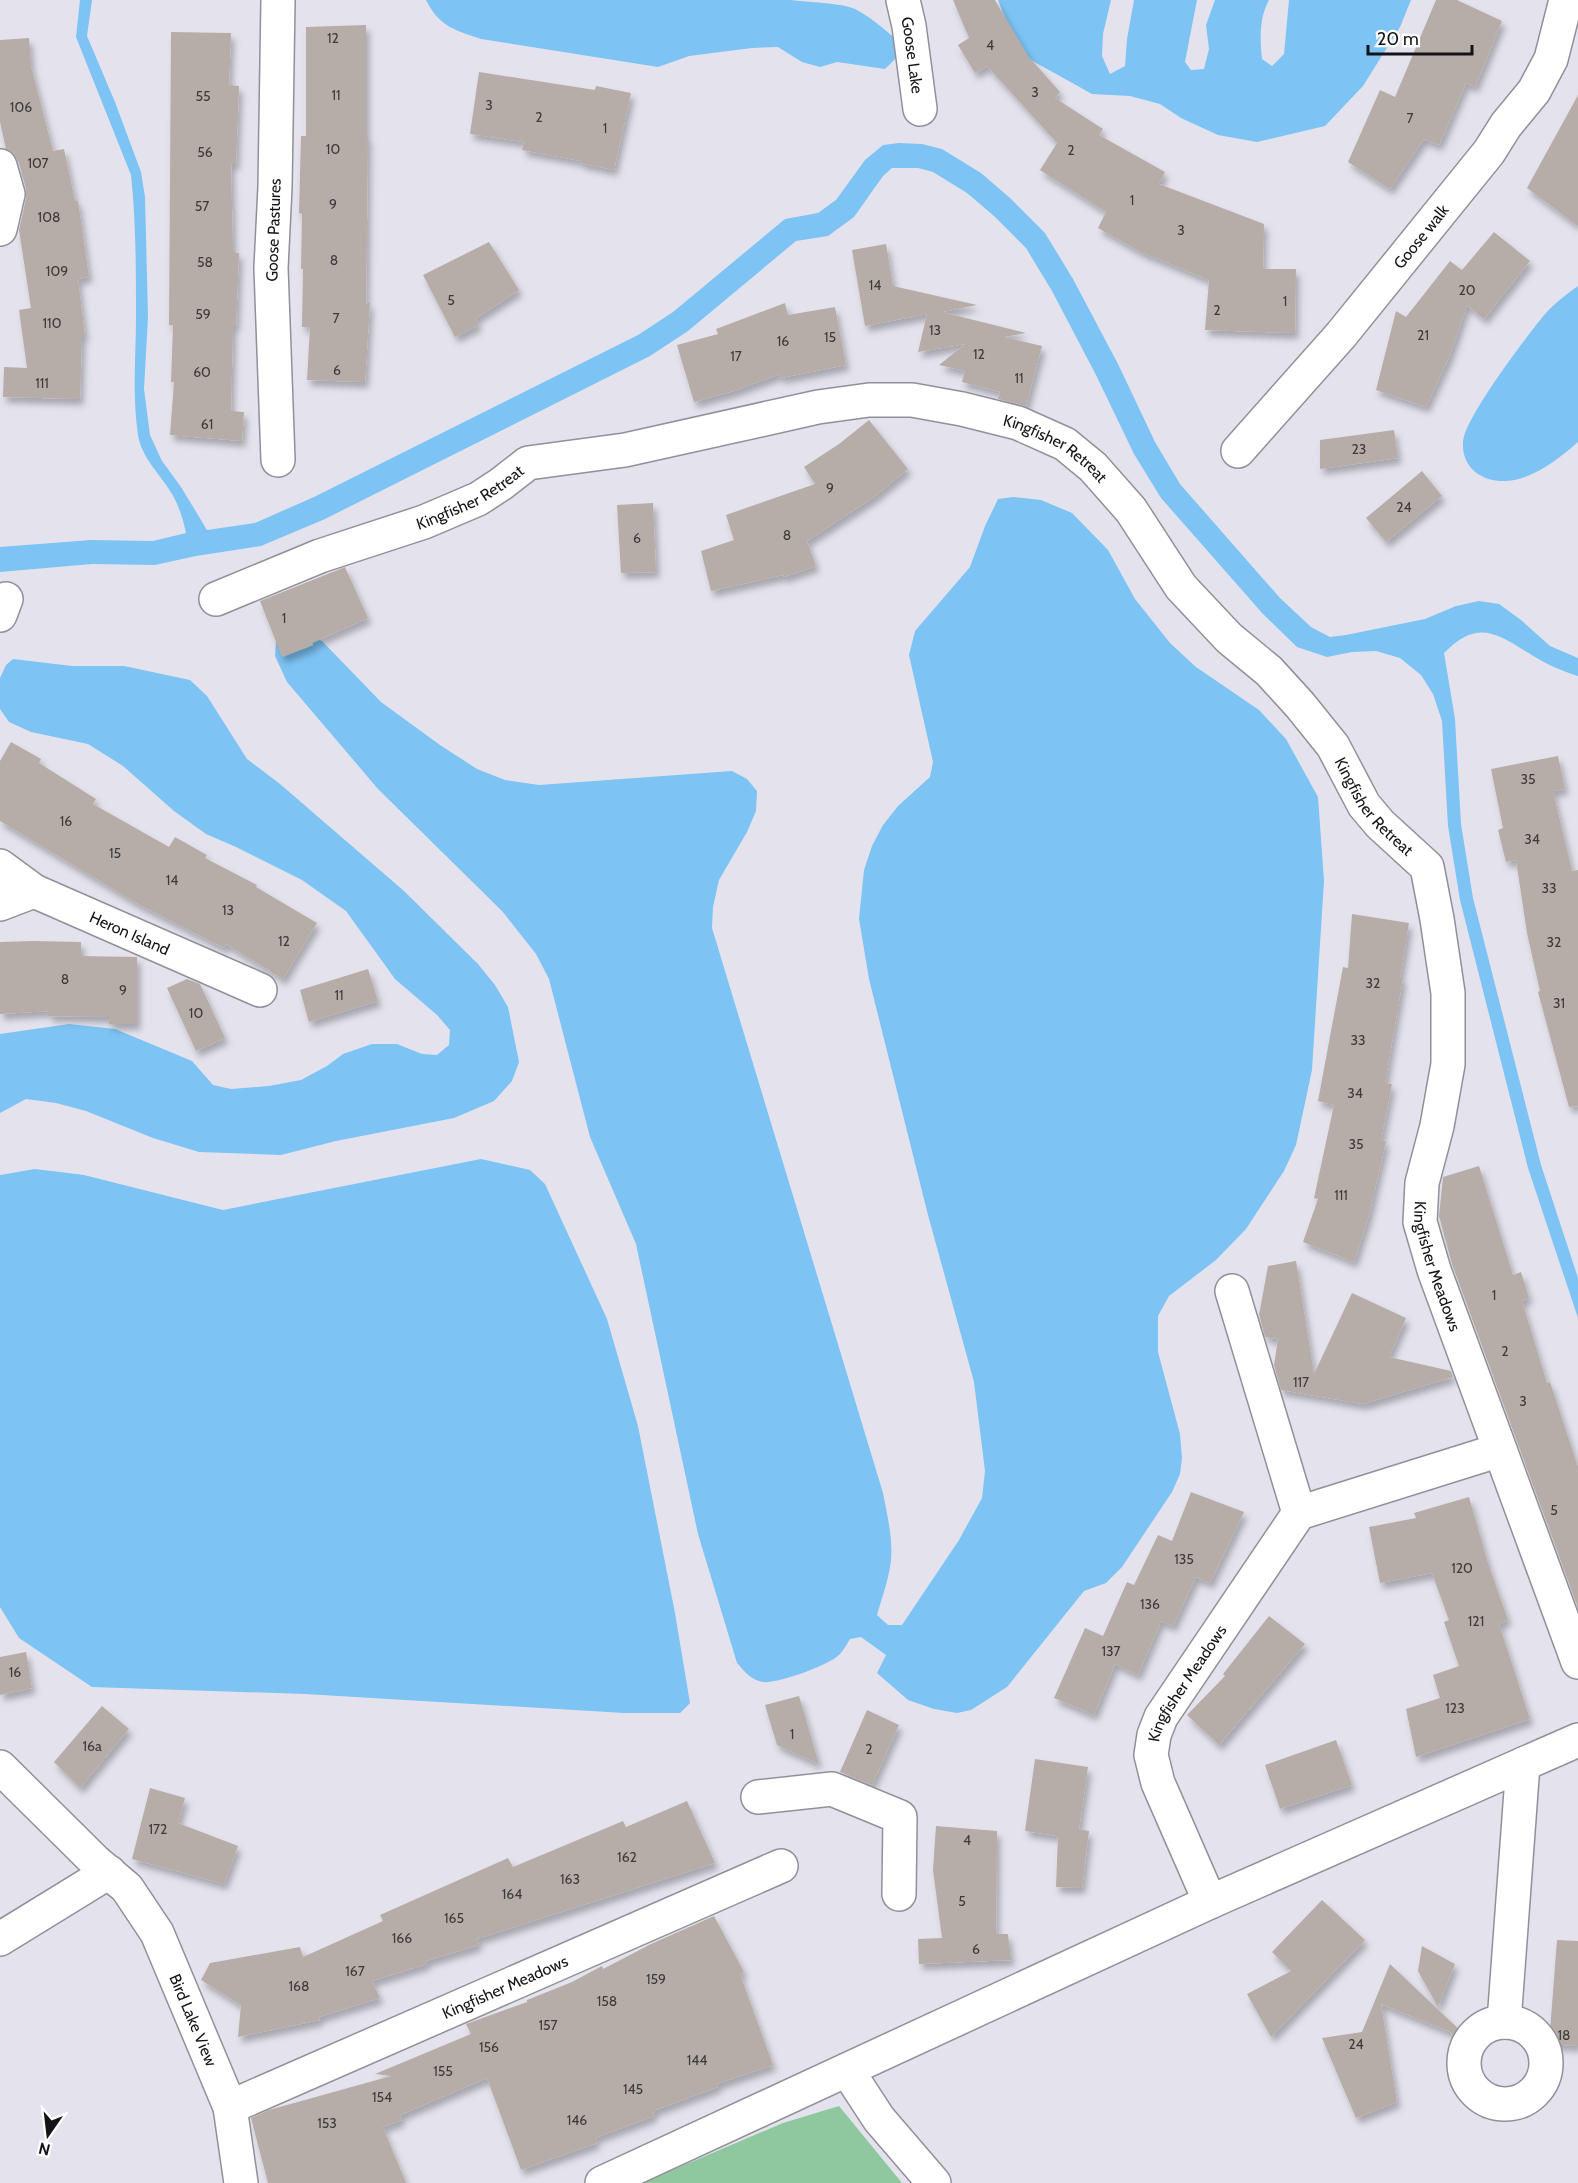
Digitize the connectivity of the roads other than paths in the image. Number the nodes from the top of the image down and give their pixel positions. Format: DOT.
graph roads {
  1 [pos="278,0"];
  2 [pos="903,0"];
  3 [pos="1566,0"];
  4 [pos="920,109"];
  5 [pos="0,165"];
  6 [pos="0,229"];
  7 [pos="1238,451"];
  8 [pos="278,460"];
  9 [pos="216,599"];
  10 [pos="0,866"];
  11 [pos="34,891"];
  12 [pos="0,904"];
  13 [pos="260,990"];
  14 [pos="1422,1183"];
  15 [pos="1232,1291"];
  16 [pos="1500,1450"];
  17 [pos="1299,1513"];
  18 [pos="1578,1662"];
  19 [pos="1578,1740"];
  20 [pos="1523,1764"];
  21 [pos="0,1767"];
  22 [pos="758,1797"];
  23 [pos="781,1866"];
  24 [pos="109,1872"];
  25 [pos="899,1894"];
  26 [pos="1210,1902"];
  27 [pos="0,1939"];
  28 [pos="1504,2022"];
  29 [pos="847,2070"];
  30 [pos="230,2107"];
  31 [pos="241,2183"];
  32 [pos="602,2183"];
  33 [pos="934,2183"];
  1 -- 8 [label="street, Goose Pastures"];
  2 -- 4 [label="street, Goose Lake"];
  3 -- 7 [label="street, Goose walk"];
  5 -- 6 [label="street"];
  9 -- 14 [label="street, Kingfisher Retreat"];
  10 -- 11 [label="street, Heron Island"];
  11 -- 12 [label="street"];
  11 -- 13 [label="street, Heron Island"];
  14 -- 16 [label="street, Kingfisher Meadows"];
  15 -- 17 [label="street"];
  16 -- 17 [label="street"];
  16 -- 18 [label="street, Kingfisher Meadows"];
  17 -- 26 [label="street, Kingfisher Meadows"];
  19 -- 20 [label="street"];
  20 -- 26 [label="street"];
  20 -- 28 [label="street"];
  21 -- 24 [label="street, Bird Lake View"];
  22 -- 25 [label="street"];
  23 -- 30 [label="street, Kingfisher Meadows"];
  24 -- 27 [label="street"];
  24 -- 30 [label="street, Bird Lake View"];
  26 -- 29 [label="street"];
  29 -- 32 [label="street"];
  29 -- 33 [label="street"];
  30 -- 31 [label="street, Bird Lake View"];
}
